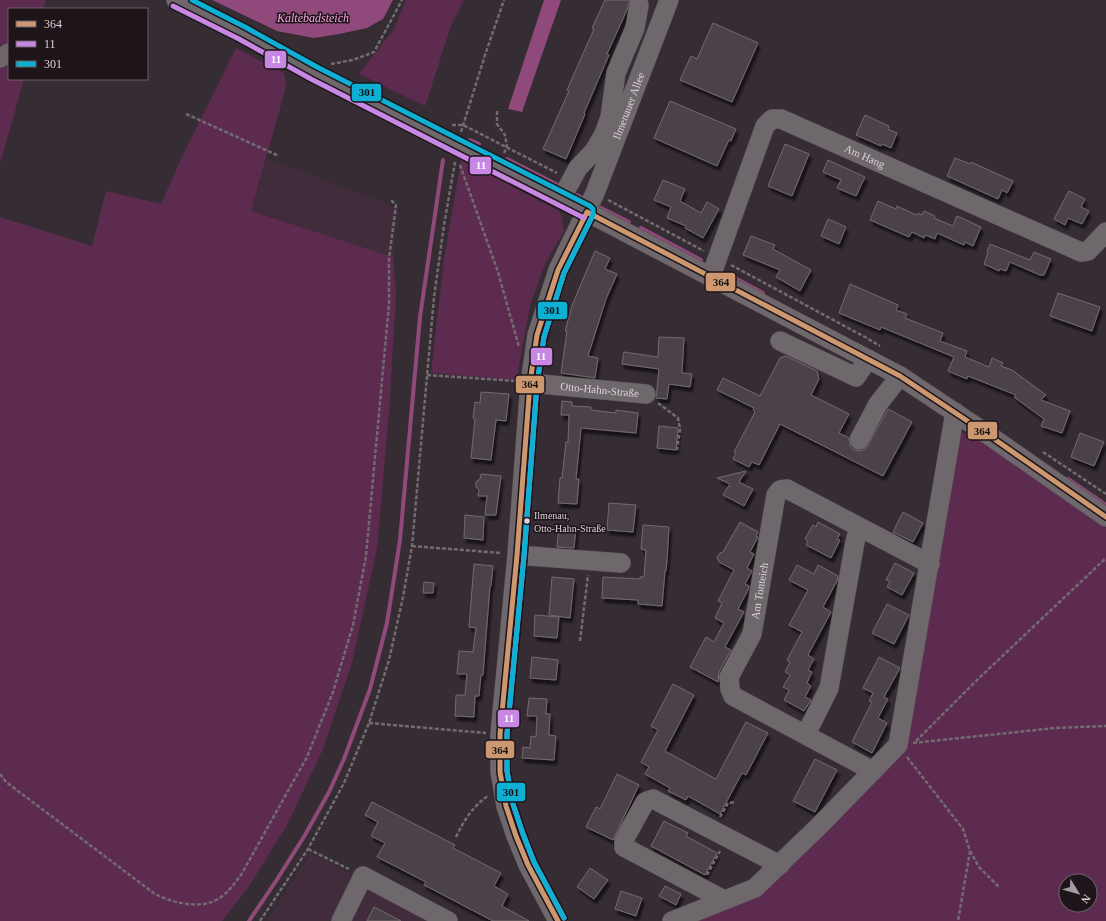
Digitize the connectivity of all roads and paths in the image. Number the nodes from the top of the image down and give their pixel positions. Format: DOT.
graph roads {
  1 [pos="176,0"];
  2 [pos="402,0"];
  3 [pos="504,0"];
  4 [pos="669,0"];
  5 [pos="639,5"];
  6 [pos="314,73"];
  7 [pos="497,111"];
  8 [pos="186,114"];
  9 [pos="463,125"];
  10 [pos="279,156"];
  11 [pos="497,166"];
  12 [pos="390,199"];
  13 [pos="561,199"];
  14 [pos="587,212"];
  15 [pos="1106,232"];
  16 [pos="711,276"];
  17 [pos="780,341"];
  18 [pos="534,358"];
  19 [pos="868,359"];
  20 [pos="427,375"];
  21 [pos="900,376"];
  22 [pos="530,383"];
  23 [pos="652,399"];
  24 [pos="955,412"];
  25 [pos="859,440"];
  26 [pos="677,450"];
  27 [pos="1106,517"];
  28 [pos="860,527"];
  29 [pos="412,546"];
  30 [pos="517,555"];
  31 [pos="1106,558"];
  32 [pos="589,560"];
  33 [pos="620,563"];
  34 [pos="930,564"];
  35 [pos="580,641"];
  36 [pos="369,723"];
  37 [pos="1106,726"];
  38 [pos="500,734"];
  39 [pos="806,734"];
  40 [pos="906,744"];
  41 [pos="873,771"];
  42 [pos="0,774"];
  43 [pos="502,790"];
  44 [pos="735,802"];
  45 [pos="719,819"];
  46 [pos="456,837"];
  47 [pos="308,849"];
  48 [pos="970,851"];
  49 [pos="780,865"];
  50 [pos="363,876"];
  51 [pos="999,886"];
  52 [pos="724,900"];
  53 [pos="260,921"];
  54 [pos="341,921"];
  55 [pos="448,921"];
  56 [pos="558,921"];
  57 [pos="672,921"];
  58 [pos="958,921"];
  1 -- 6 [label="street"];
  2 -- 6 [label="path"];
  3 -- 9 [label="path"];
  4 -- 14 [label="street, Ilmenauer Allee"];
  5 -- 13 [label="street"];
  6 -- 11 [label="street"];
  7 -- 11 [label="path"];
  8 -- 10 [label="path"];
  11 -- 13 [label="street"];
  12 -- 42 [label="path"];
  13 -- 14 [label="street"];
  14 -- 16 [label="street"];
  14 -- 18 [label="street"];
  15 -- 16 [label="street, Am Hang"];
  16 -- 19 [label="street"];
  17 -- 19 [label="street"];
  18 -- 20 [label="path"];
  18 -- 22 [label="street"];
  19 -- 21 [label="street"];
  20 -- 22 [label="path"];
  20 -- 29 [label="path"];
  21 -- 24 [label="street"];
  21 -- 25 [label="street"];
  22 -- 23 [label="street, Otto-Hahn-Straße"];
  22 -- 30 [label="street"];
  23 -- 26 [label="path"];
  24 -- 27 [label="street"];
  24 -- 34 [label="street"];
  28 -- 34 [label="street, Am Tonteich"];
  28 -- 39 [label="street"];
  28 -- 39 [label="street, Am Tonteich"];
  29 -- 30 [label="path"];
  29 -- 36 [label="path"];
  30 -- 32 [label="street"];
  30 -- 38 [label="street"];
  31 -- 40 [label="path"];
  32 -- 33 [label="street"];
  32 -- 35 [label="path"];
  34 -- 40 [label="street"];
  36 -- 38 [label="path"];
  36 -- 47 [label="path"];
  37 -- 40 [label="path"];
  38 -- 43 [label="street"];
  39 -- 41 [label="street, Am Tonteich"];
  40 -- 41 [label="street"];
  40 -- 48 [label="path"];
  41 -- 49 [label="street"];
  43 -- 46 [label="path"];
  43 -- 56 [label="street"];
  44 -- 45 [label="path"];
  47 -- 50 [label="path"];
  47 -- 53 [label="path"];
  48 -- 51 [label="path"];
  48 -- 58 [label="path"];
  49 -- 52 [label="street"];
  49 -- 52 [label="street"];
  50 -- 54 [label="street"];
  50 -- 55 [label="street"];
  52 -- 57 [label="street"];
}
